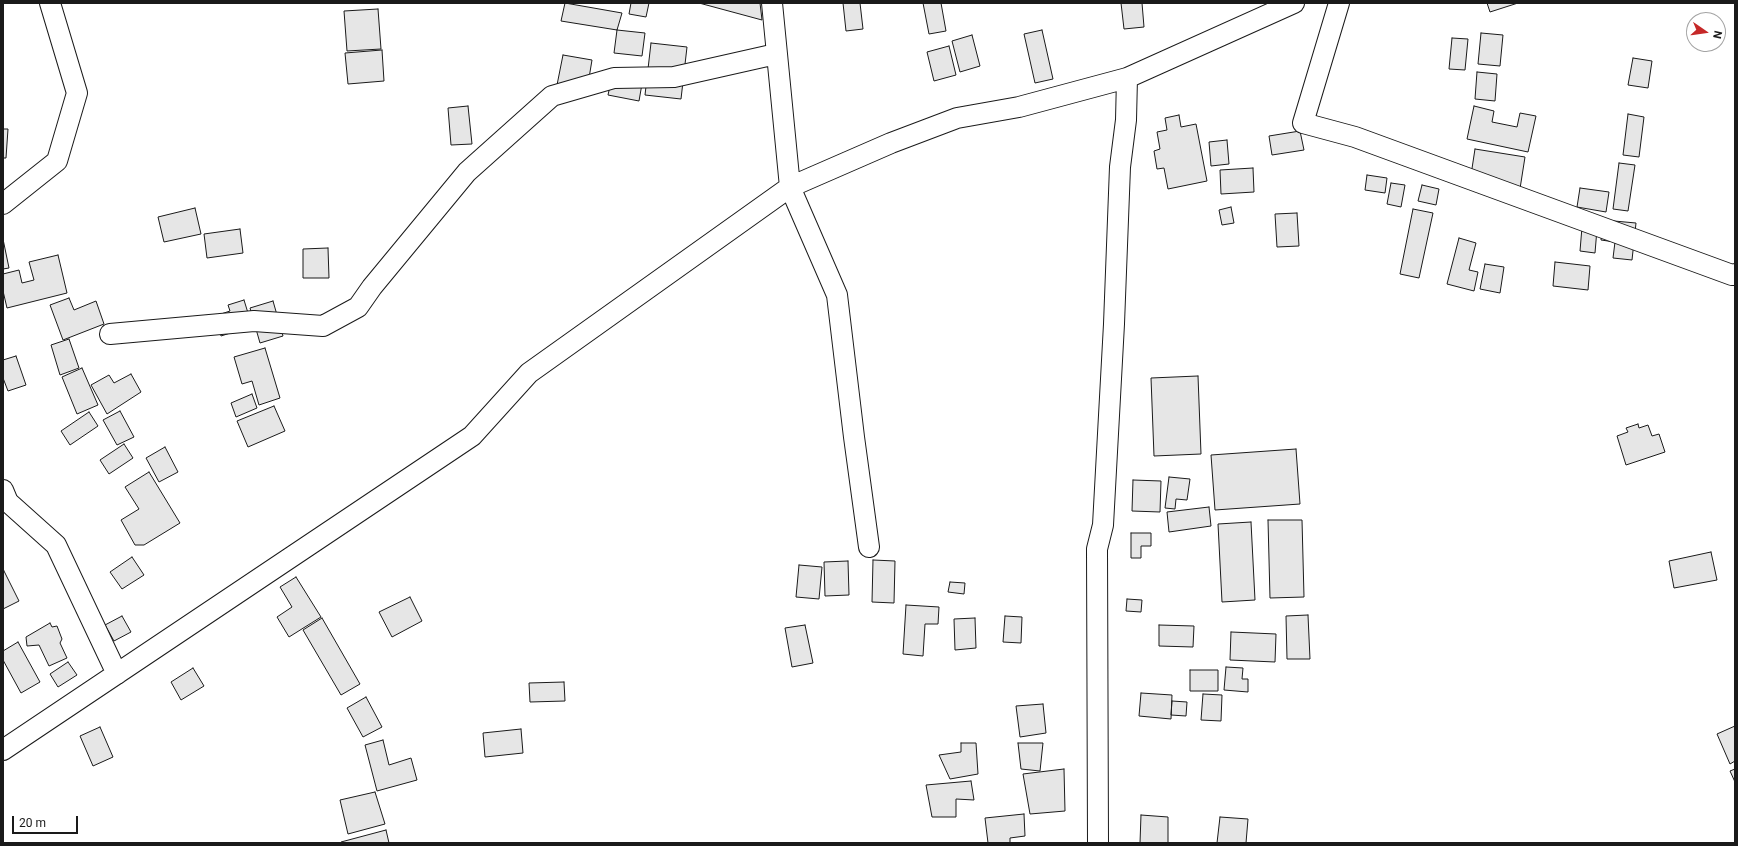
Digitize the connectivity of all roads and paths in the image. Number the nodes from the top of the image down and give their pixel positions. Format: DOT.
graph roads {
  1 [pos="50,3"];
  2 [pos="772,3"];
  3 [pos="1294,3"];
  4 [pos="1339,3"];
  5 [pos="776,54"];
  6 [pos="1127,78"];
  7 [pos="790,186"];
  8 [pos="3,204"];
  9 [pos="1735,274"];
  10 [pos="110,334"];
  11 [pos="3,490"];
  12 [pos="869,547"];
  13 [pos="117,674"];
  14 [pos="3,750"];
  15 [pos="1098,843"];
  1 -- 8 [label="street"];
  2 -- 5 [label="street"];
  3 -- 6 [label="street"];
  4 -- 9 [label="street"];
  5 -- 7 [label="street"];
  5 -- 10 [label="street"];
  6 -- 7 [label="street"];
  6 -- 15 [label="street"];
  7 -- 12 [label="street"];
  7 -- 13 [label="street"];
  11 -- 13 [label="street"];
  13 -- 14 [label="street"];
}
